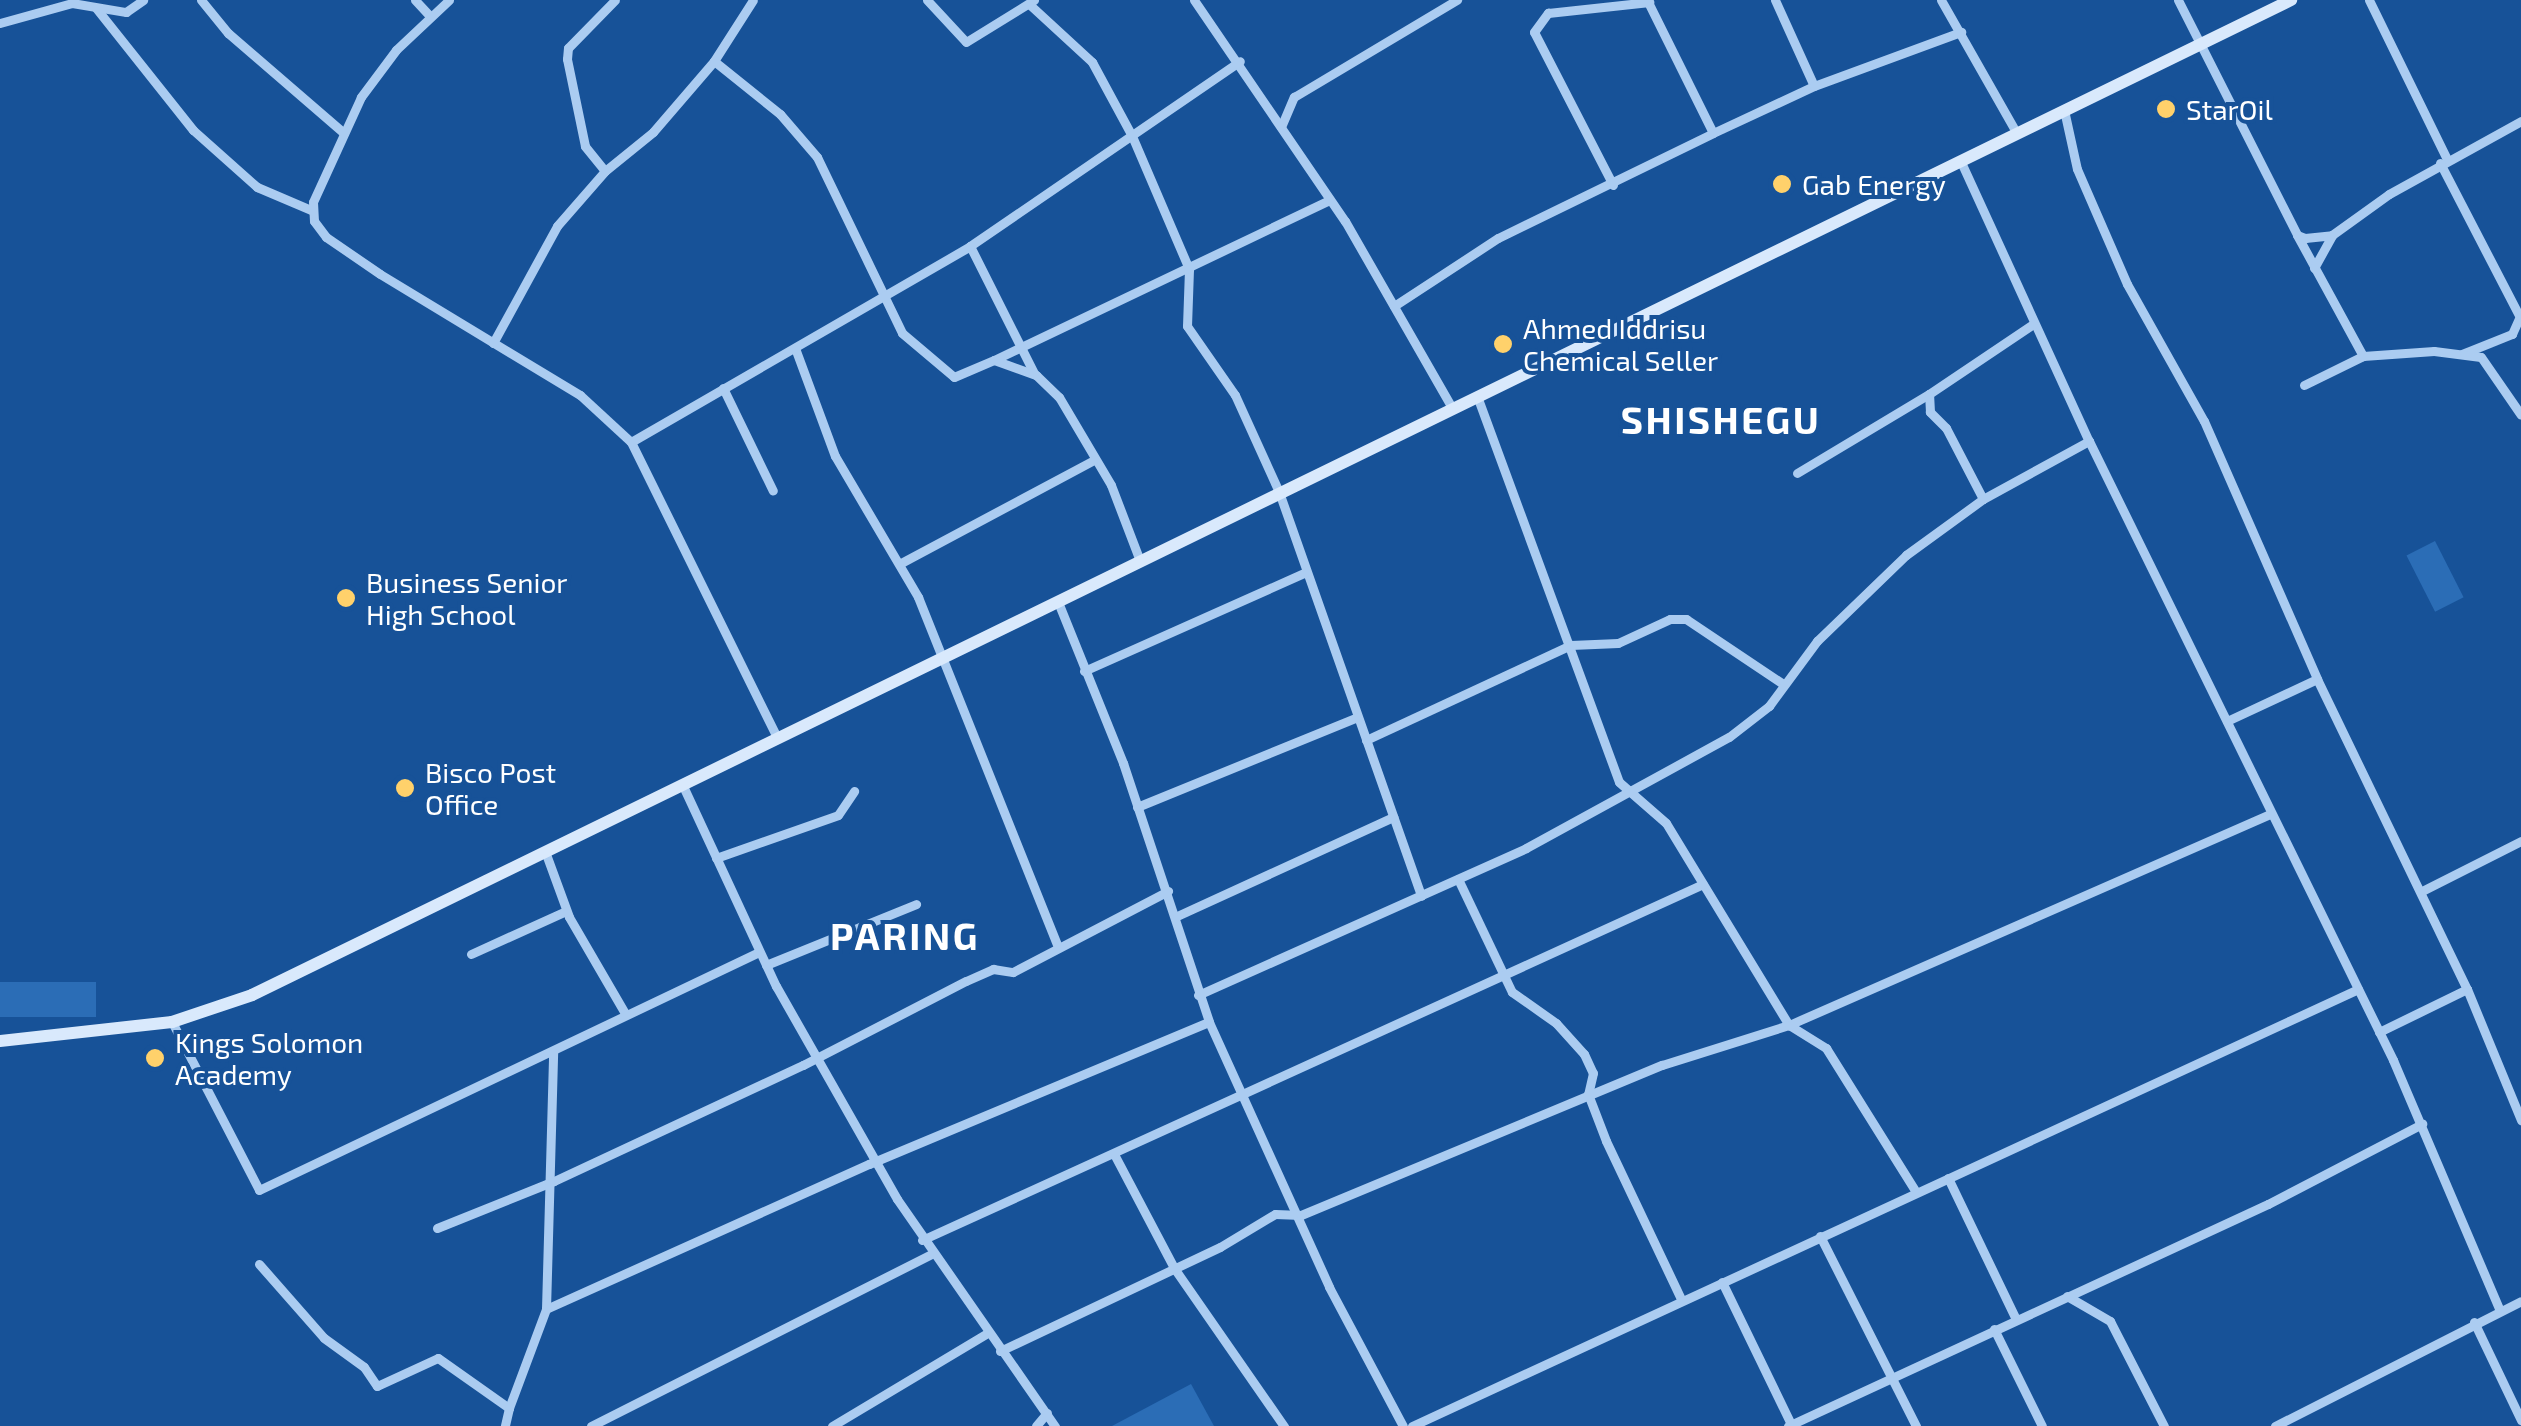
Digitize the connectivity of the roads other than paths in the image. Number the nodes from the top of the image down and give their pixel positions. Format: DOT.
graph roads {
  1 [pos="143,0"];
  2 [pos="201,0"];
  3 [pos="415,0"];
  4 [pos="449,0"];
  5 [pos="614,0"];
  6 [pos="753,0"];
  7 [pos="928,0"];
  8 [pos="1194,0"];
  9 [pos="1458,0"];
  10 [pos="1775,0"];
  11 [pos="1940,0"];
  12 [pos="2178,0"];
  13 [pos="2291,0"];
  14 [pos="2369,0"];
  15 [pos="1648,1"];
  16 [pos="72,2"];
  17 [pos="1031,2"];
  18 [pos="96,8"];
  19 [pos="430,16"];
  20 [pos="0,22"];
  21 [pos="1961,32"];
  22 [pos="2200,44"];
  23 [pos="714,61"];
  24 [pos="1240,62"];
  25 [pos="1814,86"];
  26 [pos="2064,110"];
  27 [pos="2521,122"];
  28 [pos="1281,127"];
  29 [pos="344,133"];
  30 [pos="1712,133"];
  31 [pos="2017,134"];
  32 [pos="1132,136"];
  33 [pos="2444,161"];
  34 [pos="1962,162"];
  35 [pos="605,171"];
  36 [pos="1613,185"];
  37 [pos="1330,200"];
  38 [pos="312,210"];
  39 [pos="2297,235"];
  40 [pos="2332,235"];
  41 [pos="970,246"];
  42 [pos="2314,268"];
  43 [pos="1189,269"];
  44 [pos="882,293"];
  45 [pos="1394,306"];
  46 [pos="2520,319"];
  47 [pos="2033,324"];
  48 [pos="492,343"];
  49 [pos="1017,345"];
  50 [pos="794,348"];
  51 [pos="2362,356"];
  52 [pos="2459,356"];
  53 [pos="994,360"];
  54 [pos="1036,375"];
  55 [pos="2304,385"];
  56 [pos="724,388"];
  57 [pos="1929,394"];
  58 [pos="1477,396"];
  59 [pos="1452,408"];
  60 [pos="2521,415"];
  61 [pos="2089,441"];
  62 [pos="631,442"];
  63 [pos="1094,460"];
  64 [pos="1797,473"];
  65 [pos="773,491"];
  66 [pos="1279,492"];
  67 [pos="1984,500"];
  68 [pos="1140,561"];
  69 [pos="901,562"];
  70 [pos="1304,573"];
  71 [pos="1058,602"];
  72 [pos="1571,646"];
  73 [pos="944,659"];
  74 [pos="1084,670"];
  75 [pos="2316,679"];
  76 [pos="1783,684"];
  77 [pos="1358,717"];
  78 [pos="2227,721"];
  79 [pos="777,738"];
  80 [pos="1366,740"];
  81 [pos="684,786"];
  82 [pos="854,791"];
  83 [pos="1625,791"];
  84 [pos="1137,808"];
  85 [pos="2270,814"];
  86 [pos="1394,817"];
  87 [pos="2521,841"];
  88 [pos="546,854"];
  89 [pos="716,858"];
  90 [pos="1458,879"];
  91 [pos="1702,884"];
  92 [pos="1168,891"];
  93 [pos="2422,891"];
  94 [pos="1421,896"];
  95 [pos="916,904"];
  96 [pos="566,911"];
  97 [pos="1176,916"];
  98 [pos="1057,944"];
  99 [pos="759,952"];
  100 [pos="470,954"];
  101 [pos="766,965"];
  102 [pos="1502,977"];
  103 [pos="2467,989"];
  104 [pos="2358,990"];
  105 [pos="1198,995"];
  106 [pos="626,1015"];
  107 [pos="172,1022"];
  108 [pos="1209,1022"];
  109 [pos="1789,1024"];
  110 [pos="2378,1032"];
  111 [pos="0,1041"];
  112 [pos="553,1052"];
  113 [pos="816,1057"];
  114 [pos="1588,1094"];
  115 [pos="1242,1096"];
  116 [pos="2521,1120"];
  117 [pos="2422,1124"];
  118 [pos="1114,1154"];
  119 [pos="876,1162"];
  120 [pos="1948,1178"];
  121 [pos="554,1181"];
  122 [pos="1916,1192"];
  123 [pos="1301,1214"];
  124 [pos="436,1228"];
  125 [pos="1820,1236"];
  126 [pos="922,1240"];
  127 [pos="932,1254"];
  128 [pos="259,1264"];
  129 [pos="1174,1268"];
  130 [pos="1722,1282"];
  131 [pos="2067,1296"];
  132 [pos="1680,1299"];
  133 [pos="2521,1300"];
  134 [pos="546,1309"];
  135 [pos="2499,1309"];
  136 [pos="2016,1319"];
  137 [pos="2474,1322"];
  138 [pos="1994,1329"];
  139 [pos="986,1334"];
  140 [pos="1000,1351"];
  141 [pos="1894,1377"];
  142 [pos="509,1408"];
  143 [pos="1047,1413"];
  144 [pos="2521,1420"];
  145 [pos="1791,1425"];
  146 [pos="505,1426"];
  147 [pos="591,1426"];
  148 [pos="832,1426"];
  149 [pos="1036,1426"];
  150 [pos="1055,1426"];
  151 [pos="1284,1426"];
  152 [pos="1404,1426"];
  153 [pos="1412,1426"];
  154 [pos="1916,1426"];
  155 [pos="2042,1426"];
  156 [pos="2164,1426"];
  157 [pos="2275,1426"];
  1 -- 18 [label="street"];
  2 -- 29 [label="street"];
  3 -- 19 [label="street"];
  4 -- 19 [label="street"];
  5 -- 35 [label="street"];
  6 -- 23 [label="street"];
  7 -- 17 [label="street"];
  8 -- 24 [label="street"];
  9 -- 28 [label="street"];
  10 -- 25 [label="street"];
  11 -- 21 [label="street"];
  12 -- 22 [label="street"];
  13 -- 22 [label="main road"];
  14 -- 33 [label="street"];
  15 -- 30 [label="street"];
  15 -- 36 [label="street"];
  16 -- 18 [label="street"];
  16 -- 20 [label="street"];
  17 -- 32 [label="street"];
  18 -- 38 [label="street"];
  19 -- 29 [label="street"];
  21 -- 25 [label="street"];
  21 -- 31 [label="street"];
  22 -- 26 [label="main road"];
  22 -- 39 [label="street"];
  23 -- 35 [label="street"];
  23 -- 44 [label="street"];
  24 -- 28 [label="street"];
  24 -- 32 [label="street"];
  25 -- 30 [label="street"];
  26 -- 31 [label="main road"];
  26 -- 75 [label="street"];
  27 -- 33 [label="street"];
  28 -- 37 [label="street"];
  29 -- 38 [label="street"];
  30 -- 36 [label="street"];
  31 -- 34 [label="main road"];
  32 -- 41 [label="street"];
  32 -- 43 [label="street"];
  33 -- 40 [label="street"];
  33 -- 46 [label="street"];
  34 -- 47 [label="street"];
  34 -- 58 [label="main road"];
  35 -- 48 [label="street"];
  36 -- 45 [label="street"];
  37 -- 43 [label="street"];
  37 -- 45 [label="street"];
  38 -- 48 [label="street"];
  39 -- 40 [label="street"];
  39 -- 42 [label="street"];
  40 -- 42 [label="street"];
  41 -- 44 [label="street"];
  41 -- 49 [label="street"];
  42 -- 51 [label="street"];
  43 -- 49 [label="street"];
  43 -- 66 [label="street"];
  44 -- 50 [label="street"];
  44 -- 53 [label="street"];
  45 -- 59 [label="street"];
  46 -- 52 [label="street"];
  47 -- 57 [label="street"];
  47 -- 61 [label="street"];
  48 -- 62 [label="street"];
  49 -- 53 [label="street"];
  49 -- 54 [label="street"];
  50 -- 56 [label="street"];
  50 -- 69 [label="street"];
  51 -- 52 [label="street"];
  51 -- 55 [label="street"];
  52 -- 60 [label="street"];
  53 -- 54 [label="street"];
  54 -- 63 [label="street"];
  56 -- 62 [label="street"];
  56 -- 65 [label="street"];
  57 -- 64 [label="street"];
  57 -- 67 [label="street"];
  58 -- 59 [label="main road"];
  58 -- 72 [label="street"];
  59 -- 66 [label="main road"];
  61 -- 67 [label="street"];
  61 -- 78 [label="street"];
  62 -- 79 [label="street"];
  63 -- 68 [label="street"];
  63 -- 69 [label="street"];
  66 -- 68 [label="main road"];
  66 -- 70 [label="street"];
  67 -- 76 [label="street"];
  68 -- 71 [label="main road"];
  69 -- 73 [label="street"];
  70 -- 74 [label="street"];
  70 -- 77 [label="street"];
  71 -- 73 [label="main road"];
  71 -- 74 [label="street"];
  72 -- 76 [label="street"];
  72 -- 80 [label="street"];
  72 -- 83 [label="street"];
  73 -- 79 [label="main road"];
  73 -- 98 [label="street"];
  74 -- 84 [label="street"];
  75 -- 78 [label="street"];
  75 -- 93 [label="street"];
  76 -- 83 [label="street"];
  77 -- 80 [label="street"];
  77 -- 84 [label="street"];
  78 -- 85 [label="street"];
  79 -- 81 [label="main road"];
  80 -- 86 [label="street"];
  81 -- 88 [label="main road"];
  81 -- 89 [label="street"];
  82 -- 89 [label="street"];
  83 -- 90 [label="street"];
  83 -- 91 [label="street"];
  84 -- 92 [label="street"];
  85 -- 104 [label="street"];
  85 -- 109 [label="street"];
  86 -- 94 [label="street"];
  86 -- 97 [label="street"];
  87 -- 93 [label="street"];
  88 -- 96 [label="street"];
  88 -- 107 [label="main road"];
  89 -- 99 [label="street"];
  90 -- 94 [label="street"];
  90 -- 102 [label="street"];
  91 -- 102 [label="street"];
  91 -- 109 [label="street"];
  92 -- 97 [label="street"];
  92 -- 98 [label="street"];
  93 -- 103 [label="street"];
  94 -- 105 [label="street"];
  95 -- 101 [label="street"];
  96 -- 100 [label="street"];
  96 -- 106 [label="street"];
  97 -- 105 [label="street"];
  98 -- 113 [label="street"];
  99 -- 101 [label="street"];
  99 -- 106 [label="street"];
  101 -- 113 [label="street"];
  102 -- 114 [label="street"];
  102 -- 115 [label="street"];
  103 -- 110 [label="street"];
  103 -- 116 [label="street"];
  104 -- 110 [label="street"];
  104 -- 120 [label="street"];
  105 -- 108 [label="street"];
  106 -- 112 [label="street"];
  107 -- 111 [label="main road"];
  107 -- 112 [label="street"];
  108 -- 115 [label="street"];
  108 -- 119 [label="street"];
  109 -- 114 [label="street"];
  109 -- 122 [label="street"];
  110 -- 117 [label="street"];
  112 -- 121 [label="street"];
  113 -- 119 [label="street"];
  113 -- 121 [label="street"];
  114 -- 123 [label="street"];
  114 -- 132 [label="street"];
  115 -- 118 [label="street"];
  115 -- 123 [label="street"];
  117 -- 131 [label="street"];
  117 -- 135 [label="street"];
  118 -- 126 [label="street"];
  118 -- 129 [label="street"];
  119 -- 126 [label="street"];
  119 -- 134 [label="street"];
  120 -- 122 [label="street"];
  120 -- 136 [label="street"];
  121 -- 124 [label="street"];
  121 -- 134 [label="street"];
  122 -- 125 [label="street"];
  123 -- 129 [label="street"];
  123 -- 152 [label="street"];
  125 -- 130 [label="street"];
  125 -- 141 [label="street"];
  126 -- 127 [label="street"];
  127 -- 139 [label="street"];
  127 -- 147 [label="street"];
  128 -- 142 [label="street"];
  129 -- 140 [label="street"];
  129 -- 151 [label="street"];
  130 -- 132 [label="street"];
  130 -- 145 [label="street"];
  131 -- 136 [label="street"];
  131 -- 156 [label="street"];
  132 -- 153 [label="street"];
  133 -- 135 [label="street"];
  134 -- 142 [label="street"];
  135 -- 137 [label="street"];
  136 -- 138 [label="street"];
  137 -- 144 [label="street"];
  137 -- 157 [label="street"];
  138 -- 141 [label="street"];
  138 -- 155 [label="street"];
  139 -- 140 [label="street"];
  139 -- 148 [label="street"];
  140 -- 143 [label="street"];
  141 -- 145 [label="street"];
  141 -- 154 [label="street"];
  142 -- 146 [label="street"];
  143 -- 149 [label="street"];
  143 -- 150 [label="street"];
}
